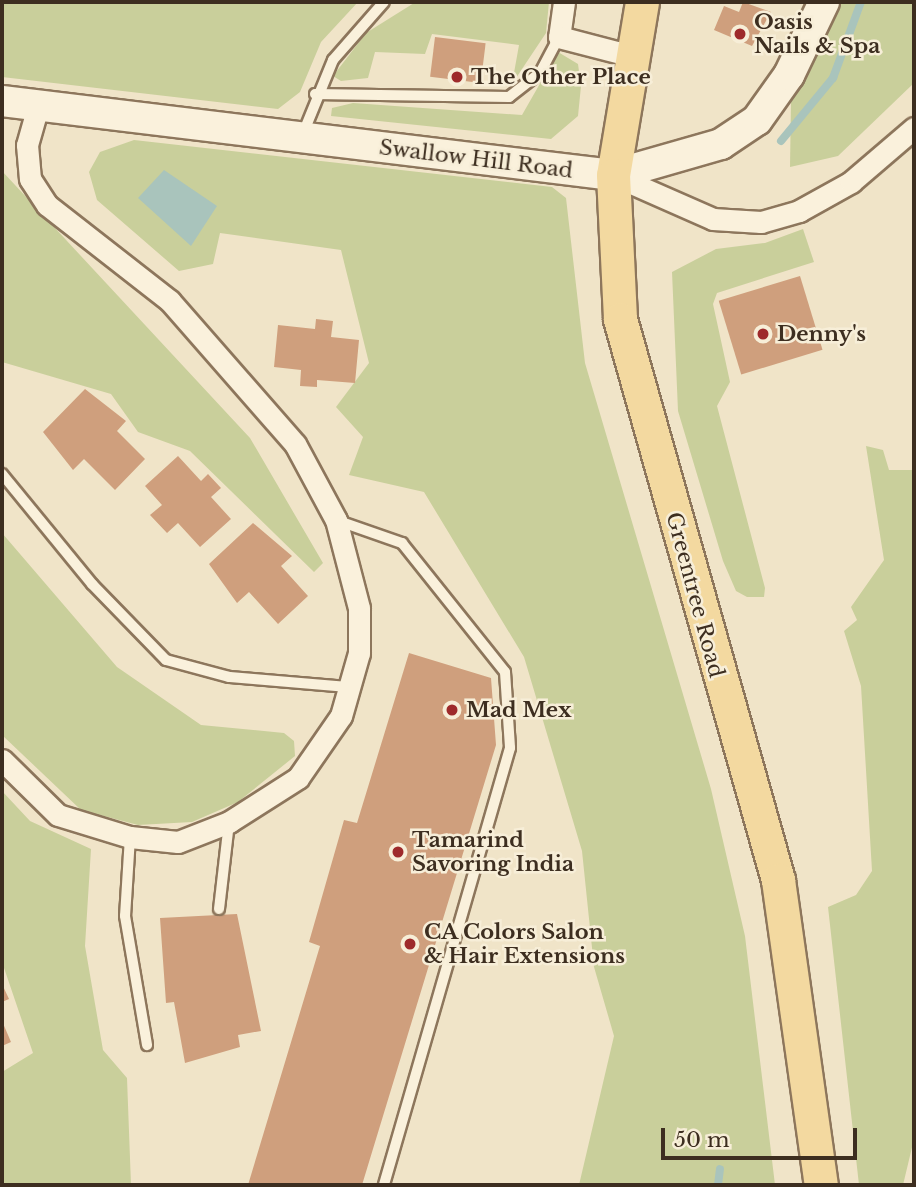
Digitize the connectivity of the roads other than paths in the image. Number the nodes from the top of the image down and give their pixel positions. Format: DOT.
graph roads {
  1 [pos="384,2"];
  2 [pos="564,2"];
  3 [pos="642,2"];
  4 [pos="824,2"];
  5 [pos="559,37"];
  6 [pos="632,56"];
  7 [pos="315,94"];
  8 [pos="2,102"];
  9 [pos="37,106"];
  10 [pos="914,128"];
  11 [pos="301,138"];
  12 [pos="613,175"];
  13 [pos="2,474"];
  14 [pos="335,520"];
  15 [pos="349,687"];
  16 [pos="2,760"];
  17 [pos="229,822"];
  18 [pos="130,837"];
  19 [pos="219,909"];
  20 [pos="147,1045"];
  21 [pos="384,1185"];
  22 [pos="821,1185"];
  1 -- 7 [label="lane"];
  2 -- 5 [label="street"];
  3 -- 6 [label="main road, Greentree Road"];
  4 -- 12 [label="street"];
  5 -- 6 [label="street"];
  5 -- 7 [label="lane"];
  6 -- 12 [label="main road, Greentree Road"];
  7 -- 11 [label="lane"];
  8 -- 9 [label="street, Swallow Hill Road"];
  9 -- 11 [label="street, Swallow Hill Road"];
  9 -- 14 [label="street"];
  10 -- 12 [label="street, Swallow Hill Road"];
  11 -- 12 [label="street, Swallow Hill Road"];
  12 -- 22 [label="main road, Greentree Road"];
  13 -- 15 [label="lane"];
  14 -- 15 [label="street"];
  14 -- 21 [label="lane"];
  15 -- 17 [label="street"];
  16 -- 18 [label="street"];
  17 -- 18 [label="street"];
  17 -- 19 [label="lane"];
  18 -- 20 [label="lane"];
}
